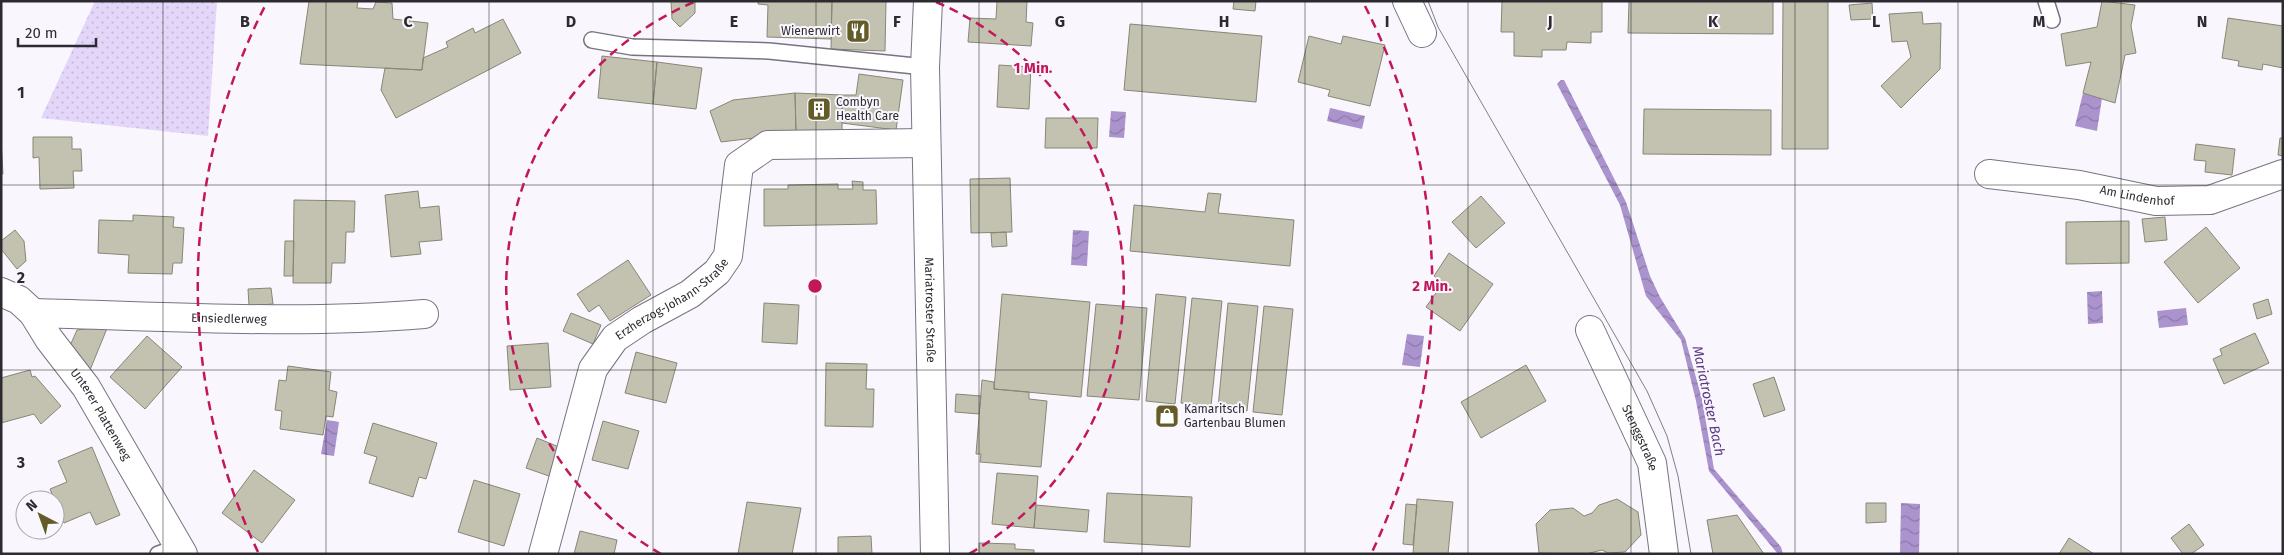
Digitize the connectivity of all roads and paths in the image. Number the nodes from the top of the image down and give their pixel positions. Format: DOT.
graph roads {
  1 [pos="928,1"];
  2 [pos="1407,1"];
  3 [pos="2046,1"];
  4 [pos="2052,20"];
  5 [pos="1422,33"];
  6 [pos="592,40"];
  7 [pos="925,67"];
  8 [pos="926,143"];
  9 [pos="1989,174"];
  10 [pos="2283,174"];
  11 [pos="1,292"];
  12 [pos="33,313"];
  13 [pos="424,314"];
  14 [pos="1590,330"];
  15 [pos="173,551"];
  16 [pos="543,554"];
  17 [pos="935,554"];
  18 [pos="1664,554"];
  1 -- 7 [label="street, Mariatroster Straße"];
  2 -- 5 [label="street"];
  3 -- 4 [label="lane"];
  6 -- 7 [label="lane"];
  7 -- 8 [label="street, Mariatroster Straße"];
  8 -- 16 [label="street, Erzherzog-Johann-Straße"];
  8 -- 17 [label="street, Mariatroster Straße"];
  9 -- 10 [label="street, Am Lindenhof"];
  11 -- 12 [label="street, Unterer Plattenweg"];
  12 -- 13 [label="street, Einsiedlerweg"];
  12 -- 15 [label="street, Unterer Plattenweg"];
  14 -- 18 [label="street, Stenggstraße"];
}
